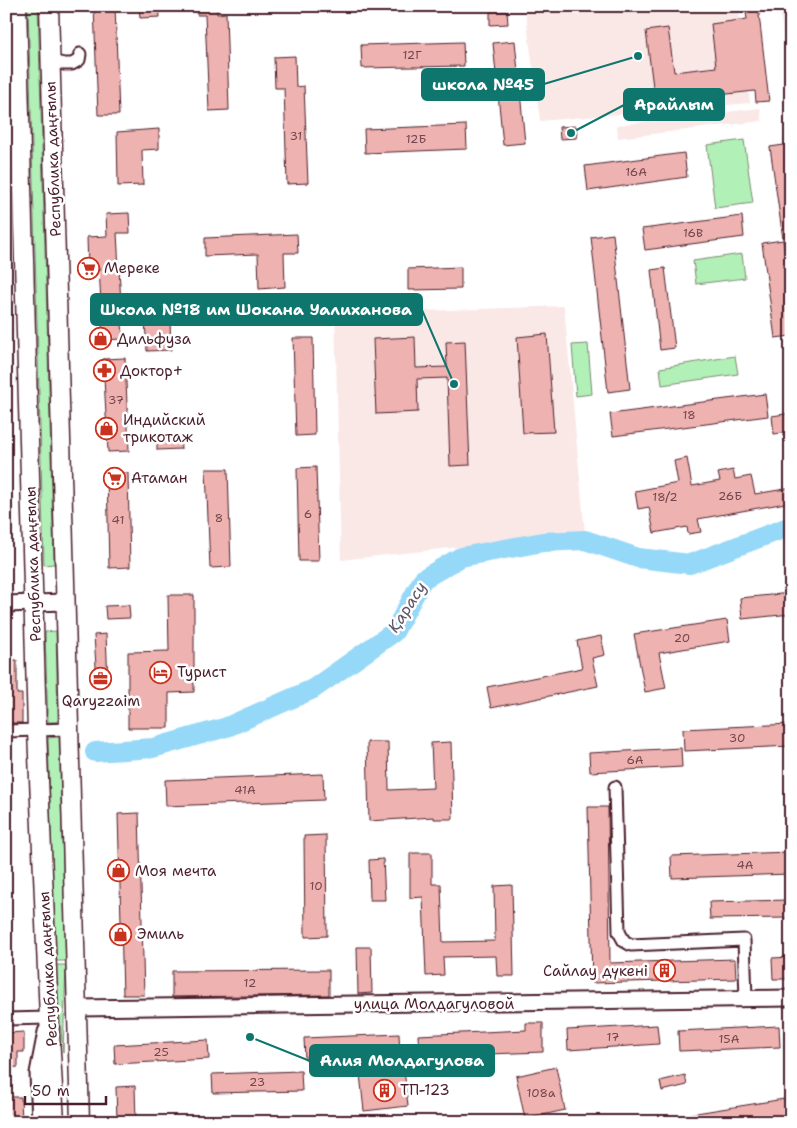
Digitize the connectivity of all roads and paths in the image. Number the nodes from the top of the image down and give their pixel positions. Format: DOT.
graph roads {
  1 [pos="17,6"];
  2 [pos="49,6"];
  3 [pos="80,54"];
  4 [pos="50,60"];
  5 [pos="34,602"];
  6 [pos="65,602"];
  7 [pos="6,604"];
  8 [pos="69,729"];
  9 [pos="38,730"];
  10 [pos="6,731"];
  11 [pos="615,787"];
  12 [pos="791,998"];
  13 [pos="746,999"];
  14 [pos="78,1015"];
  15 [pos="48,1018"];
  16 [pos="6,1020"];
  17 [pos="40,1122"];
  18 [pos="56,1122"];
  19 [pos="80,1122"];
  20 [pos="88,1122"];
  1 -- 5 [label="main road, Республика даңғылы"];
  2 -- 4 [label="main road, Республика даңғылы"];
  3 -- 4 [label="street"];
  4 -- 6 [label="main road, Республика даңғылы"];
  5 -- 6 [label="street"];
  5 -- 7 [label="street"];
  5 -- 9 [label="main road, Республика даңғылы"];
  6 -- 8 [label="main road, Республика даңғылы"];
  8 -- 9 [label="street"];
  8 -- 14 [label="main road, Республика даңғылы"];
  9 -- 10 [label="street"];
  9 -- 15 [label="main road, Республика даңғылы"];
  11 -- 13 [label="street"];
  12 -- 13 [label="street, улица Молдагуловой"];
  13 -- 14 [label="street, улица Молдагуловой"];
  14 -- 19 [label="main road, Республика даңғылы"];
  14 -- 20 [label="street"];
  15 -- 16 [label="street"];
  15 -- 17 [label="street"];
  15 -- 18 [label="main road, Республика даңғылы"];
}
